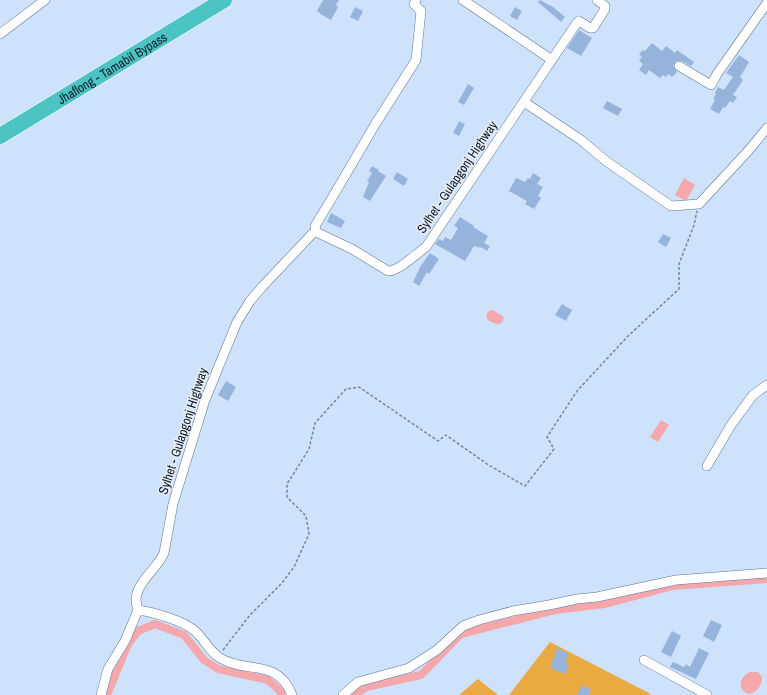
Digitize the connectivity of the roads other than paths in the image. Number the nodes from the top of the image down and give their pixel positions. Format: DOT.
graph roads {
  1 [pos="45,0"];
  2 [pos="224,0"];
  3 [pos="416,0"];
  4 [pos="463,0"];
  5 [pos="597,0"];
  6 [pos="767,3"];
  7 [pos="0,34"];
  8 [pos="552,60"];
  9 [pos="679,66"];
  10 [pos="524,102"];
  11 [pos="767,128"];
  12 [pos="0,136"];
  13 [pos="316,232"];
  14 [pos="767,385"];
  15 [pos="707,466"];
  16 [pos="767,573"];
  17 [pos="138,610"];
  18 [pos="644,660"];
  19 [pos="100,695"];
  20 [pos="292,695"];
  21 [pos="343,695"];
  22 [pos="707,695"];
  1 -- 7 [label="street"];
  2 -- 12 [label="highway, Jhaflong - Tamabil Bypass"];
  3 -- 13 [label="street"];
  4 -- 8 [label="street"];
  5 -- 8 [label="street, Sylhet - Gulapgonj Highway"];
  6 -- 9 [label="street"];
  8 -- 10 [label="street, Sylhet - Gulapgonj Highway"];
  10 -- 11 [label="street"];
  10 -- 13 [label="street, Sylhet - Gulapgonj Highway"];
  13 -- 17 [label="street, Sylhet - Gulapgonj Highway"];
  14 -- 15 [label="street"];
  16 -- 21 [label="street"];
  17 -- 19 [label="street"];
  17 -- 20 [label="street"];
  18 -- 22 [label="street"];
}
